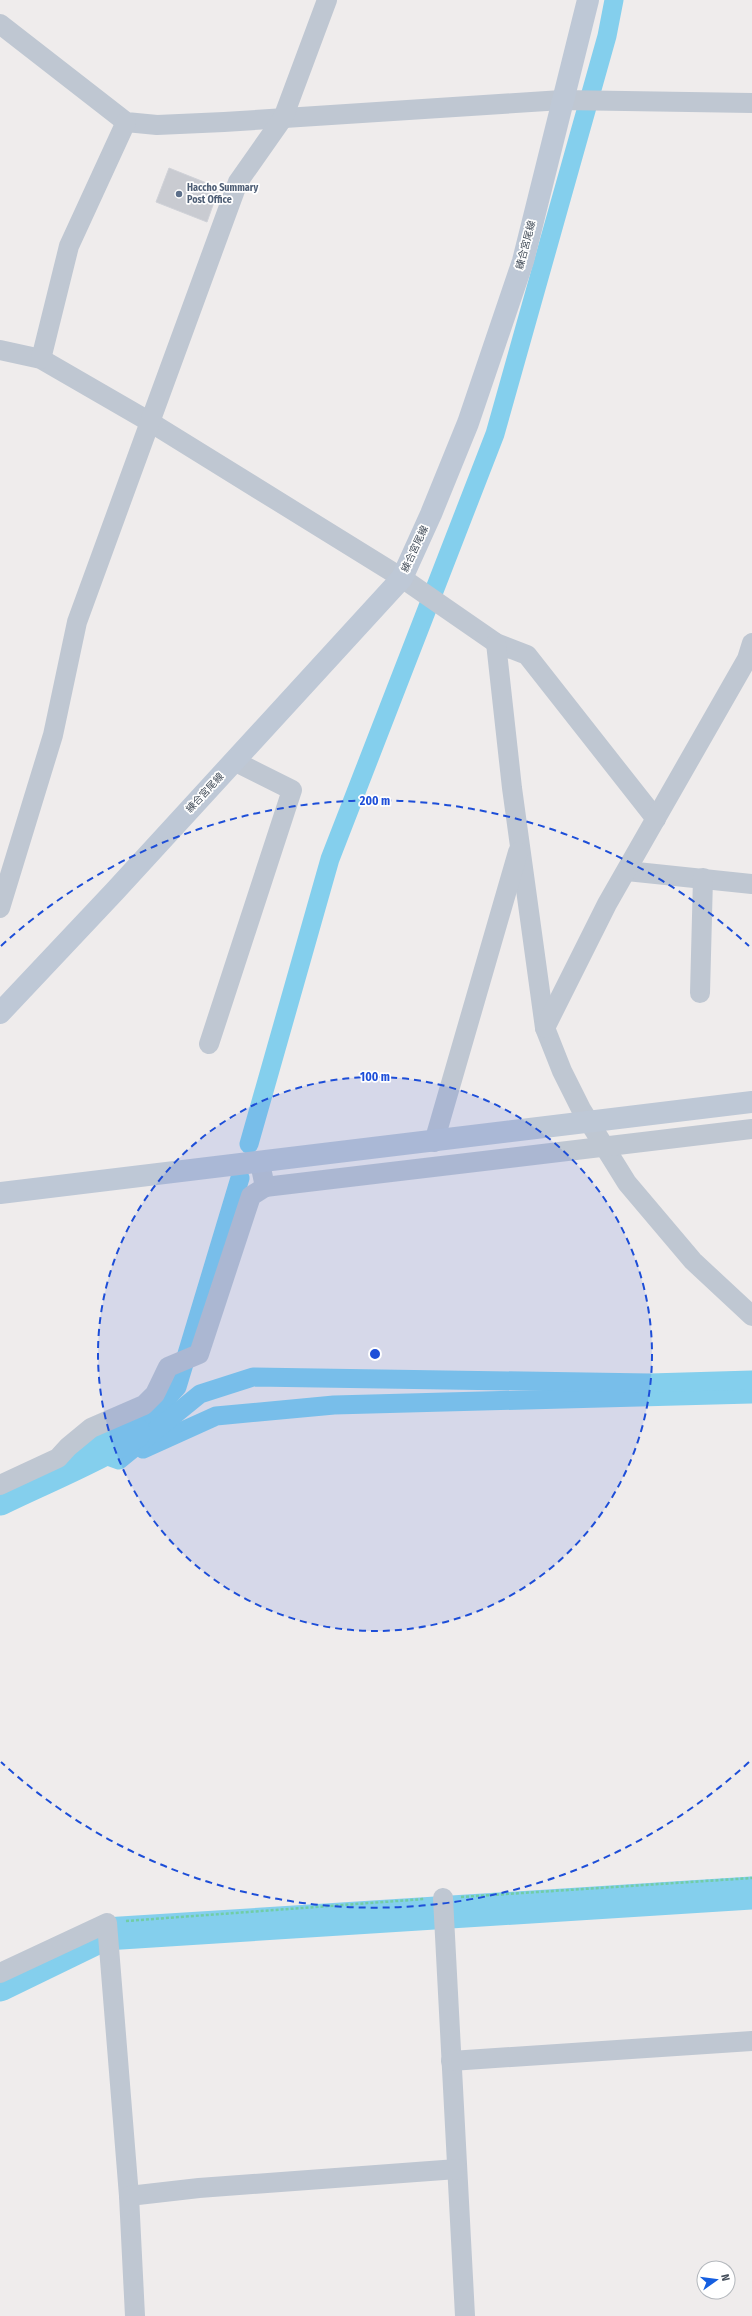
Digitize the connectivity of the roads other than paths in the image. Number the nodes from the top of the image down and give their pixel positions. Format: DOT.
graph roads {
  1 [pos="327,0"];
  2 [pos="588,0"];
  3 [pos="0,24"];
  4 [pos="562,100"];
  5 [pos="752,103"];
  6 [pos="283,118"];
  7 [pos="126,122"];
  8 [pos="0,350"];
  9 [pos="42,359"];
  10 [pos="150,422"];
  11 [pos="402,578"];
  12 [pos="496,643"];
  13 [pos="752,643"];
  14 [pos="234,761"];
  15 [pos="656,819"];
  16 [pos="520,845"];
  17 [pos="626,871"];
  18 [pos="703,878"];
  19 [pos="752,884"];
  20 [pos="0,908"];
  21 [pos="700,993"];
  22 [pos="0,1013"];
  23 [pos="545,1028"];
  24 [pos="209,1044"];
  25 [pos="752,1102"];
  26 [pos="590,1123"];
  27 [pos="752,1129"];
  28 [pos="434,1142"];
  29 [pos="605,1146"];
  30 [pos="260,1163"];
  31 [pos="265,1187"];
  32 [pos="0,1193"];
  33 [pos="752,1316"];
  34 [pos="0,1485"];
  35 [pos="443,1898"];
  36 [pos="0,1973"];
  37 [pos="752,2041"];
  38 [pos="451,2061"];
  39 [pos="457,2169"];
  40 [pos="129,2196"];
  41 [pos="135,2316"];
  42 [pos="465,2316"];
  1 -- 6 [label="street"];
  2 -- 4 [label="main road, 練合宮尾線"];
  3 -- 7 [label="street"];
  4 -- 5 [label="street"];
  4 -- 6 [label="street"];
  4 -- 11 [label="main road, 練合宮尾線"];
  6 -- 7 [label="street"];
  6 -- 10 [label="street"];
  7 -- 9 [label="street"];
  8 -- 9 [label="street"];
  9 -- 10 [label="street"];
  10 -- 11 [label="street"];
  10 -- 20 [label="street"];
  11 -- 12 [label="street"];
  11 -- 14 [label="main road, 練合宮尾線"];
  12 -- 15 [label="street"];
  12 -- 16 [label="street"];
  13 -- 15 [label="street"];
  14 -- 22 [label="main road, 練合宮尾線"];
  14 -- 24 [label="street"];
  15 -- 17 [label="street"];
  16 -- 23 [label="street"];
  16 -- 28 [label="street"];
  17 -- 18 [label="street"];
  17 -- 23 [label="street"];
  18 -- 19 [label="street"];
  18 -- 21 [label="street"];
  23 -- 26 [label="street"];
  25 -- 26 [label="main road"];
  26 -- 28 [label="main road"];
  26 -- 29 [label="street"];
  27 -- 29 [label="street"];
  28 -- 30 [label="main road"];
  29 -- 31 [label="street"];
  29 -- 33 [label="street"];
  30 -- 31 [label="street"];
  30 -- 32 [label="main road"];
  31 -- 34 [label="street"];
  35 -- 38 [label="street"];
  36 -- 40 [label="street"];
  37 -- 38 [label="street"];
  38 -- 39 [label="street"];
  39 -- 40 [label="street"];
  39 -- 42 [label="street"];
  40 -- 41 [label="street"];
}
